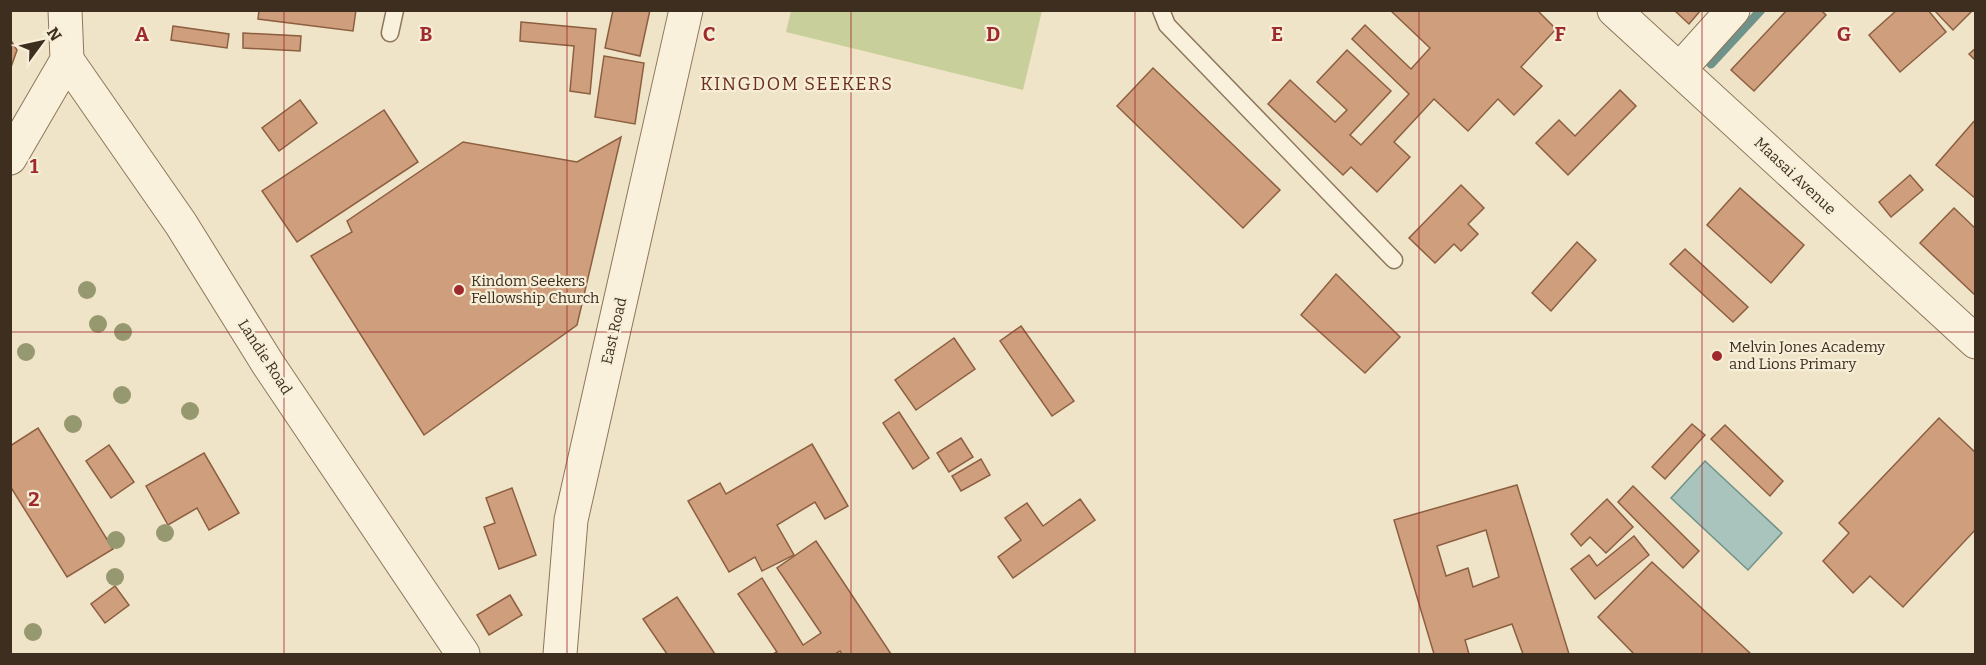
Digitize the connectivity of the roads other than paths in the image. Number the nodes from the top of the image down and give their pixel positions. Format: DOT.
graph roads {
  1 [pos="65,10"];
  2 [pos="395,10"];
  3 [pos="686,10"];
  4 [pos="1161,10"];
  5 [pos="1614,10"];
  6 [pos="1733,10"];
  7 [pos="390,33"];
  8 [pos="66,60"];
  9 [pos="1680,69"];
  10 [pos="10,158"];
  11 [pos="1394,260"];
  12 [pos="1976,342"];
  13 [pos="463,654"];
  14 [pos="560,654"];
  1 -- 8 [label="street"];
  2 -- 7 [label="lane"];
  3 -- 14 [label="street, East Road"];
  4 -- 11 [label="lane"];
  5 -- 9 [label="street, Maasai Avenue"];
  6 -- 9 [label="street"];
  8 -- 10 [label="street"];
  8 -- 13 [label="street, Landie Road"];
  9 -- 12 [label="street, Maasai Avenue"];
}
